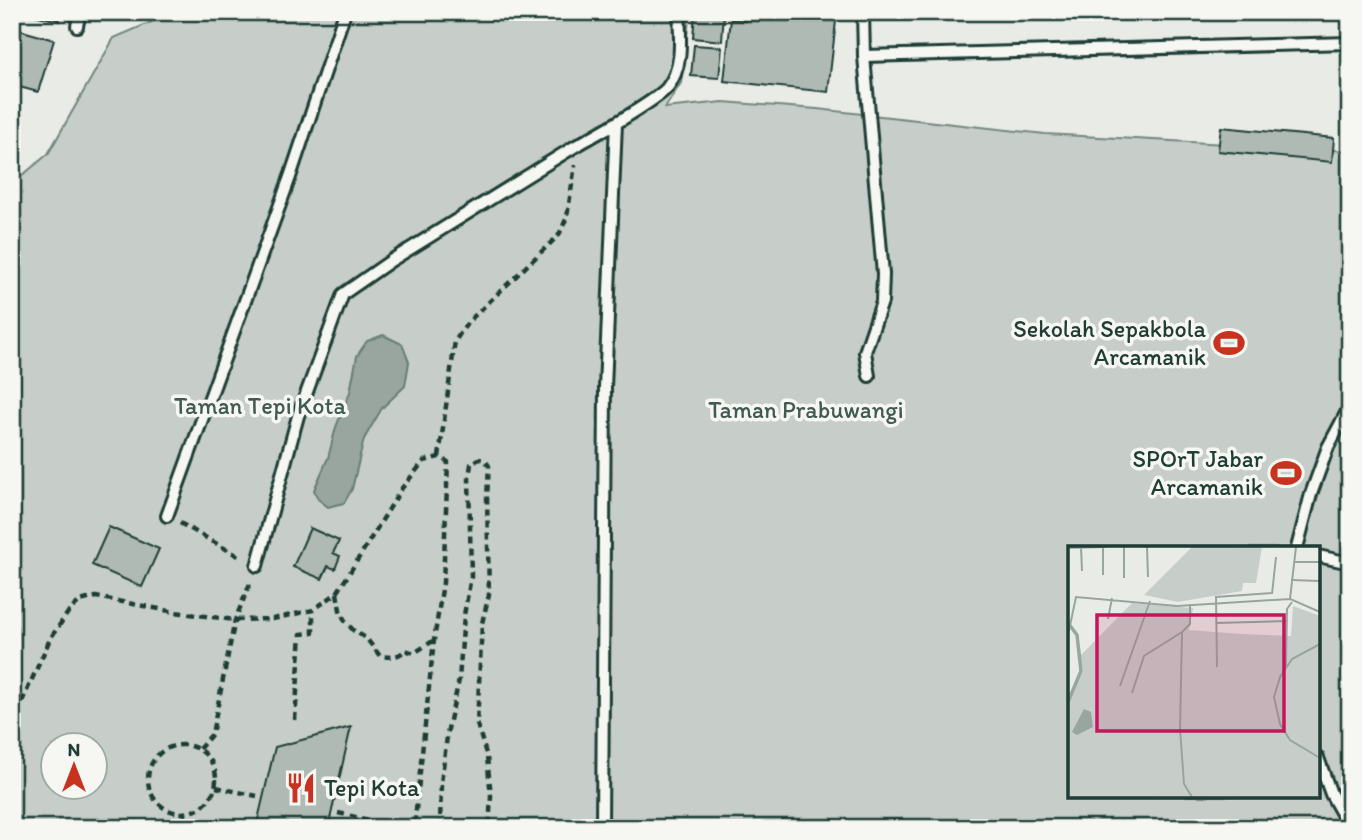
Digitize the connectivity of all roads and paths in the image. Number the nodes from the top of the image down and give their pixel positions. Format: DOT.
graph roads {
  1 [pos="80,12"];
  2 [pos="345,12"];
  3 [pos="679,12"];
  4 [pos="863,12"];
  5 [pos="77,26"];
  6 [pos="1350,43"];
  7 [pos="864,56"];
  8 [pos="616,123"];
  9 [pos="574,146"];
  10 [pos="869,376"];
  11 [pos="1350,406"];
  12 [pos="439,457"];
  13 [pos="167,516"];
  14 [pos="1298,546"];
  15 [pos="1320,556"];
  16 [pos="1350,564"];
  17 [pos="257,566"];
  18 [pos="337,593"];
  19 [pos="313,610"];
  20 [pos="235,620"];
  21 [pos="434,640"];
  22 [pos="295,720"];
  23 [pos="12,724"];
  24 [pos="199,748"];
  25 [pos="1320,764"];
  26 [pos="216,787"];
  27 [pos="257,796"];
  28 [pos="338,813"];
  29 [pos="185,814"];
  30 [pos="184,828"];
  31 [pos="404,828"];
  32 [pos="414,828"];
  33 [pos="440,828"];
  34 [pos="489,828"];
  35 [pos="602,828"];
  36 [pos="1350,828"];
  1 -- 5 [label="lane"];
  2 -- 13 [label="lane"];
  3 -- 8 [label="lane"];
  4 -- 7 [label="lane"];
  6 -- 7 [label="lane"];
  7 -- 10 [label="lane"];
  8 -- 9 [label="lane"];
  8 -- 35 [label="lane"];
  9 -- 12 [label="path"];
  9 -- 17 [label="lane"];
  11 -- 14 [label="lane"];
  12 -- 18 [label="path"];
  12 -- 21 [label="path"];
  13 -- 17 [label="path"];
  15 -- 16 [label="lane"];
  17 -- 20 [label="path"];
  18 -- 19 [label="path"];
  18 -- 21 [label="path"];
  19 -- 20 [label="path"];
  19 -- 22 [label="path"];
  20 -- 23 [label="path"];
  20 -- 24 [label="path"];
  21 -- 32 [label="path"];
  24 -- 26 [label="path"];
  24 -- 29 [label="path"];
  25 -- 36 [label="lane"];
  26 -- 27 [label="path"];
  26 -- 29 [label="path"];
  28 -- 31 [label="path"];
  29 -- 30 [label="path"];
  33 -- 34 [label="path"];
}
